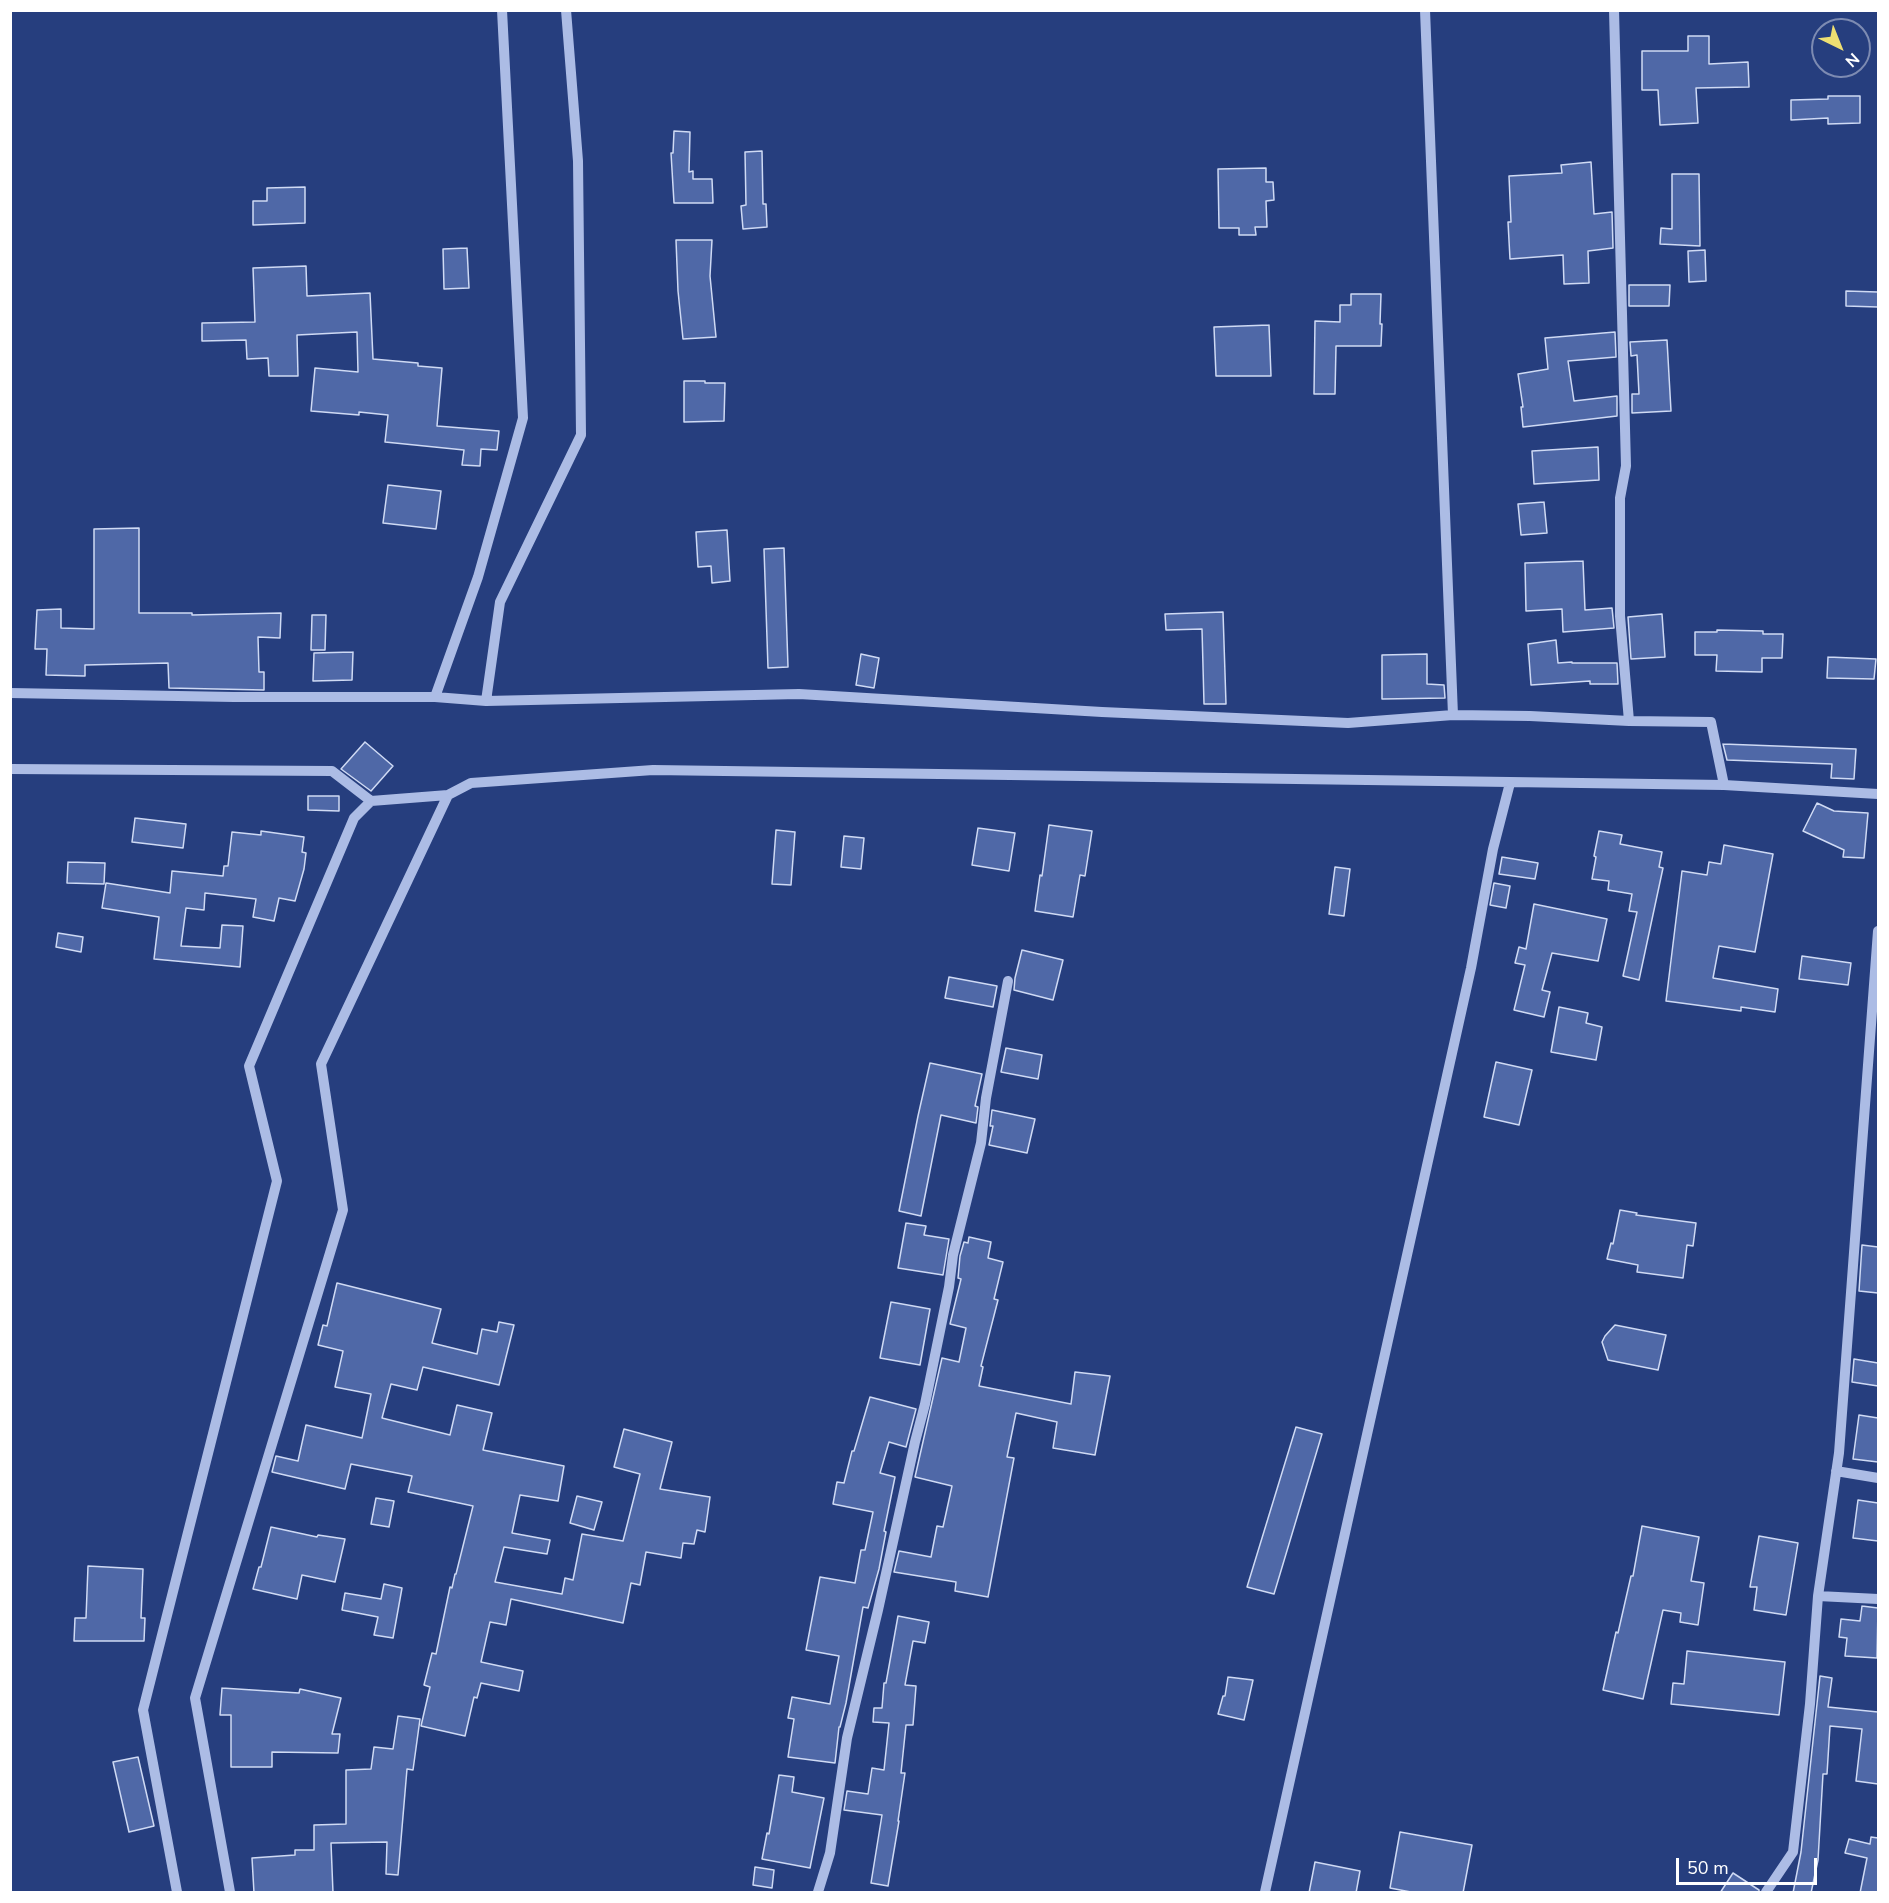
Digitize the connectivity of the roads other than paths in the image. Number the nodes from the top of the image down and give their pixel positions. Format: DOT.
graph roads {
  1 [pos="502,10"];
  2 [pos="566,10"];
  3 [pos="1425,10"];
  4 [pos="1614,10"];
  5 [pos="10,693"];
  6 [pos="435,698"];
  7 [pos="486,701"];
  8 [pos="1454,715"];
  9 [pos="1629,721"];
  10 [pos="10,769"];
  11 [pos="1510,783"];
  12 [pos="1724,785"];
  13 [pos="1878,794"];
  14 [pos="448,795"];
  15 [pos="371,801"];
  16 [pos="1878,931"];
  17 [pos="1008,981"];
  18 [pos="1836,1472"];
  19 [pos="1878,1478"];
  20 [pos="1818,1596"];
  21 [pos="1878,1599"];
  22 [pos="177,1893"];
  23 [pos="230,1893"];
  24 [pos="818,1893"];
  25 [pos="1265,1893"];
  26 [pos="1766,1893"];
  1 -- 6 [label="street"];
  2 -- 7 [label="street"];
  3 -- 8 [label="street"];
  4 -- 9 [label="street"];
  5 -- 6 [label="street"];
  6 -- 7 [label="street"];
  7 -- 8 [label="street"];
  8 -- 9 [label="street"];
  9 -- 12 [label="street"];
  10 -- 15 [label="street"];
  11 -- 12 [label="street"];
  11 -- 14 [label="street"];
  11 -- 25 [label="street"];
  12 -- 13 [label="street"];
  14 -- 15 [label="street"];
  14 -- 23 [label="street"];
  15 -- 22 [label="street"];
  16 -- 18 [label="street"];
  17 -- 24 [label="street"];
  18 -- 19 [label="street"];
  18 -- 20 [label="street"];
  20 -- 21 [label="street"];
  20 -- 26 [label="street"];
}
